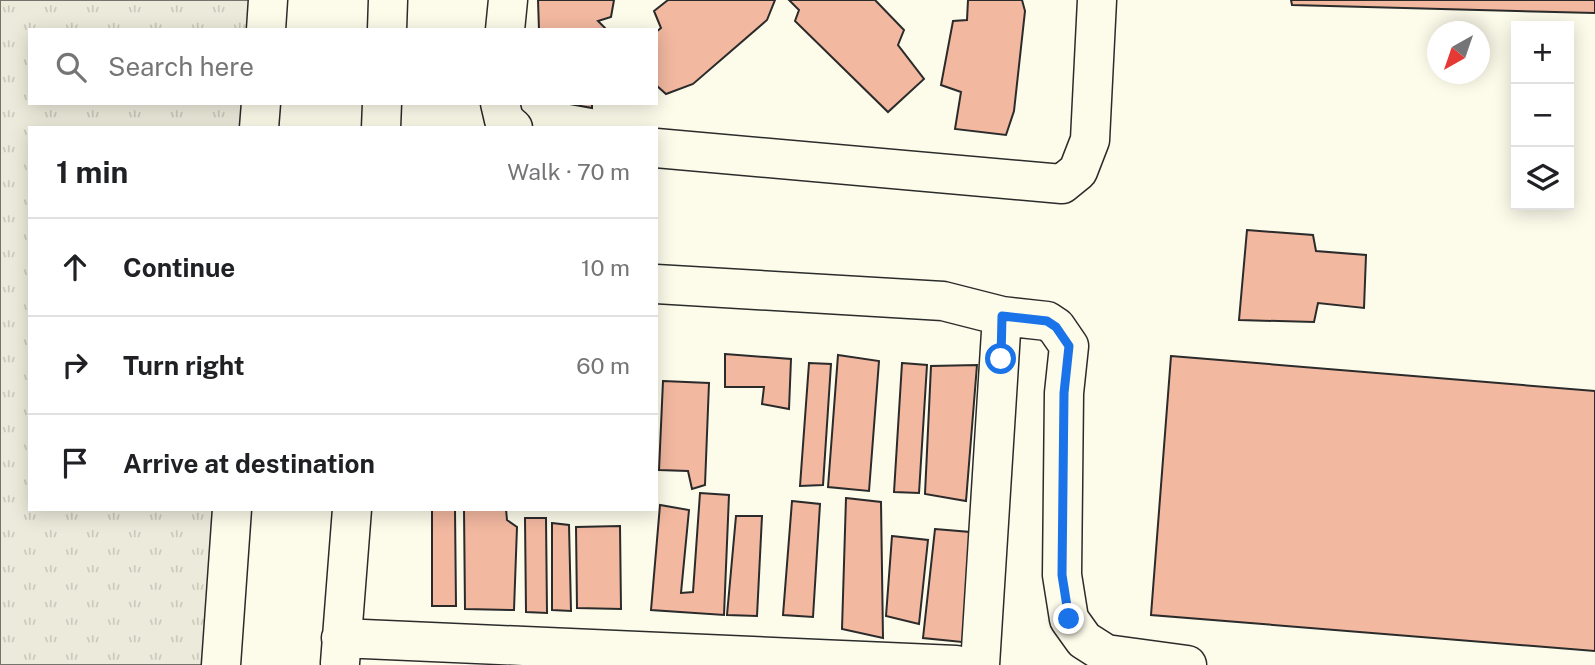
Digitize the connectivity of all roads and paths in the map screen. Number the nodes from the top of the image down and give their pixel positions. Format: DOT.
graph roads {
  1 [pos="268,0"];
  2 [pos="388,0"];
  3 [pos="508,0"];
  4 [pos="1097,0"];
  5 [pos="266,28"];
  6 [pos="387,28"];
  7 [pos="505,28"];
  8 [pos="261,105"];
  9 [pos="382,105"];
  10 [pos="501,105"];
  11 [pos="259,126"];
  12 [pos="381,126"];
  13 [pos="511,126"];
  14 [pos="658,148"];
  15 [pos="658,284"];
  16 [pos="1002,316"];
  17 [pos="232,511"];
  18 [pos="352,511"];
  19 [pos="340,652"];
  20 [pos="221,665"];
  21 [pos="956,665"];
  22 [pos="981,665"];
  23 [pos="1187,665"];
  1 -- 5 [label="street"];
  2 -- 6 [label="street"];
  3 -- 7 [label="street"];
  4 -- 14 [label="street"];
  8 -- 11 [label="street"];
  9 -- 12 [label="street"];
  10 -- 13 [label="street"];
  15 -- 16 [label="street"];
  16 -- 22 [label="street"];
  16 -- 23 [label="street"];
  17 -- 20 [label="street"];
  18 -- 19 [label="street"];
  19 -- 21 [label="street"];
}
